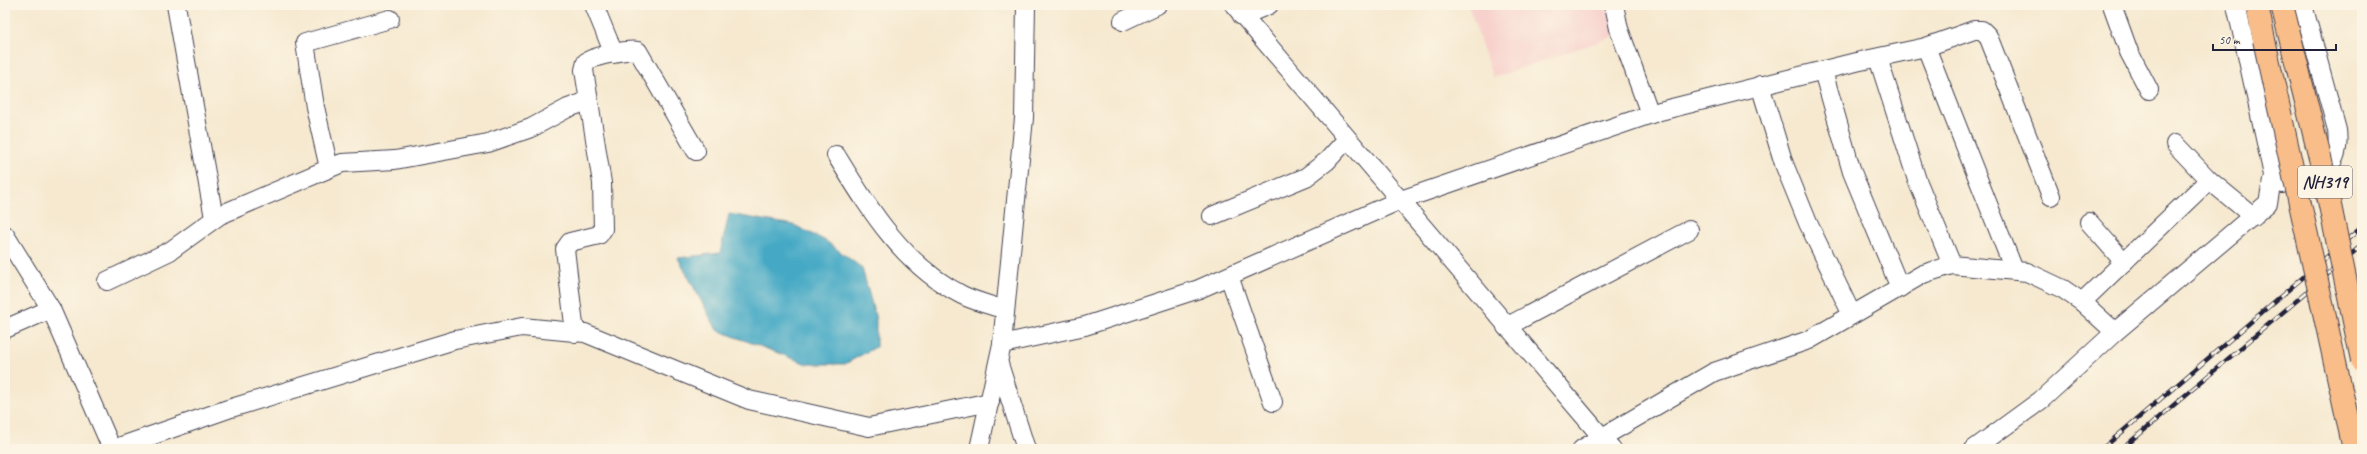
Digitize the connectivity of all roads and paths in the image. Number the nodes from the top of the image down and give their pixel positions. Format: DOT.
graph roads {
  1 [pos="176,5"];
  2 [pos="594,5"];
  3 [pos="1026,5"];
  4 [pos="1156,5"];
  5 [pos="1269,5"];
  6 [pos="1614,5"];
  7 [pos="2112,5"];
  8 [pos="2236,5"];
  9 [pos="2257,5"];
  10 [pos="2282,5"];
  11 [pos="2303,5"];
  12 [pos="1238,10"];
  13 [pos="390,19"];
  14 [pos="1123,21"];
  15 [pos="1926,48"];
  16 [pos="614,54"];
  17 [pos="1878,58"];
  18 [pos="1823,71"];
  19 [pos="1760,85"];
  20 [pos="2149,90"];
  21 [pos="588,101"];
  22 [pos="1650,114"];
  23 [pos="1347,139"];
  24 [pos="2175,144"];
  25 [pos="696,151"];
  26 [pos="836,155"];
  27 [pos="329,168"];
  28 [pos="2209,180"];
  29 [pos="2272,188"];
  30 [pos="2051,196"];
  31 [pos="1398,201"];
  32 [pos="1212,216"];
  33 [pos="2254,217"];
  34 [pos="214,218"];
  35 [pos="2089,222"];
  36 [pos="1689,230"];
  37 [pos="5,235"];
  38 [pos="2124,262"];
  39 [pos="1952,265"];
  40 [pos="2014,270"];
  41 [pos="1229,276"];
  42 [pos="107,281"];
  43 [pos="1900,288"];
  44 [pos="2082,302"];
  45 [pos="52,309"];
  46 [pos="1006,310"];
  47 [pos="1852,315"];
  48 [pos="1506,327"];
  49 [pos="5,329"];
  50 [pos="2115,332"];
  51 [pos="576,333"];
  52 [pos="1002,344"];
  53 [pos="2362,360"];
  54 [pos="998,363"];
  55 [pos="990,402"];
  56 [pos="1273,402"];
  57 [pos="1606,443"];
  58 [pos="112,449"];
  59 [pos="980,449"];
  60 [pos="1026,449"];
  61 [pos="1582,449"];
  62 [pos="1974,449"];
  63 [pos="2354,449"];
  1 -- 34 [label="street"];
  2 -- 16 [label="street"];
  3 -- 46 [label="street"];
  4 -- 14 [label="street"];
  5 -- 12 [label="street"];
  6 -- 22 [label="street"];
  7 -- 20 [label="street"];
  8 -- 29 [label="street"];
  9 -- 63 [label="highway, bridge"];
  10 -- 53 [label="highway, NH319, bridge"];
  11 -- 29 [label="street"];
  12 -- 23 [label="street"];
  13 -- 27 [label="street"];
  15 -- 17 [label="street"];
  15 -- 30 [label="street"];
  15 -- 40 [label="street"];
  16 -- 21 [label="street"];
  16 -- 25 [label="street"];
  17 -- 18 [label="street"];
  17 -- 39 [label="street"];
  18 -- 19 [label="street"];
  18 -- 43 [label="street"];
  19 -- 22 [label="street"];
  19 -- 47 [label="street"];
  21 -- 27 [label="street"];
  21 -- 51 [label="street"];
  22 -- 31 [label="street"];
  23 -- 31 [label="street"];
  23 -- 32 [label="street"];
  24 -- 28 [label="street"];
  26 -- 46 [label="street"];
  27 -- 34 [label="street"];
  28 -- 33 [label="street"];
  28 -- 38 [label="street"];
  29 -- 33 [label="street"];
  31 -- 41 [label="street"];
  31 -- 48 [label="street"];
  33 -- 50 [label="street"];
  34 -- 42 [label="street"];
  35 -- 38 [label="street"];
  36 -- 48 [label="street"];
  37 -- 45 [label="street"];
  38 -- 44 [label="street"];
  39 -- 40 [label="street"];
  39 -- 43 [label="street"];
  40 -- 44 [label="street"];
  41 -- 52 [label="street"];
  41 -- 56 [label="street"];
  43 -- 47 [label="street"];
  44 -- 50 [label="street"];
  45 -- 49 [label="street"];
  45 -- 58 [label="street"];
  46 -- 52 [label="street"];
  47 -- 57 [label="street"];
  48 -- 57 [label="street"];
  50 -- 62 [label="street"];
  51 -- 55 [label="street"];
  51 -- 58 [label="street"];
  52 -- 54 [label="street"];
  54 -- 55 [label="street"];
  54 -- 60 [label="street"];
  55 -- 59 [label="street"];
  57 -- 61 [label="street"];
}
